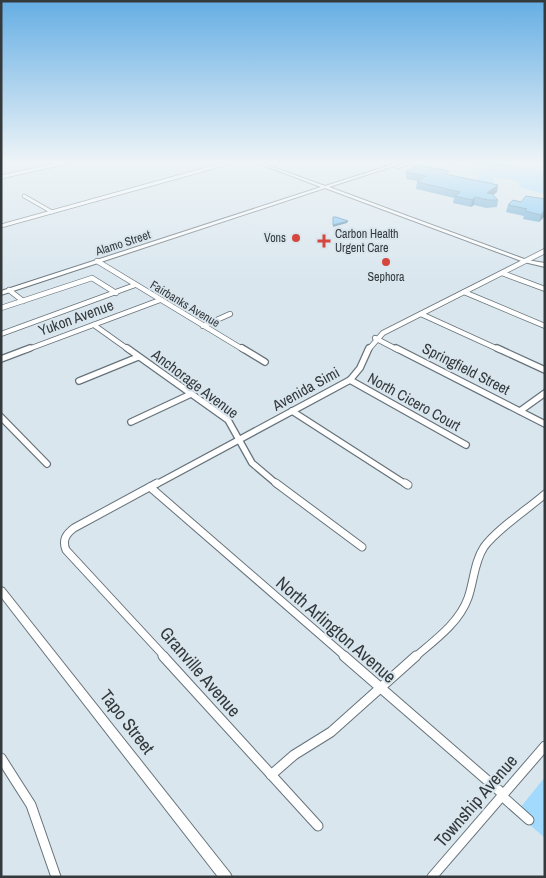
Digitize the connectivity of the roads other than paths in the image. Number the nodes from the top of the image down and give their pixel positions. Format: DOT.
graph roads {
  1 [pos="36,203"];
  2 [pos="84,203"];
  3 [pos="287,203"];
  4 [pos="377,203"];
  5 [pos="52,212"];
  6 [pos="1,226"];
  7 [pos="545,251"];
  8 [pos="529,260"];
  9 [pos="97,262"];
  10 [pos="545,265"];
  11 [pos="502,273"];
  12 [pos="135,285"];
  13 [pos="545,289"];
  14 [pos="9,290"];
  15 [pos="464,292"];
  16 [pos="1,293"];
  17 [pos="116,293"];
  18 [pos="160,300"];
  19 [pos="23,301"];
  20 [pos="1,308"];
  21 [pos="230,314"];
  22 [pos="421,314"];
  23 [pos="94,325"];
  24 [pos="202,326"];
  25 [pos="545,326"];
  26 [pos="1,334"];
  27 [pos="375,338"];
  28 [pos="138,357"];
  29 [pos="1,359"];
  30 [pos="264,362"];
  31 [pos="545,370"];
  32 [pos="350,380"];
  33 [pos="79,381"];
  34 [pos="191,394"];
  35 [pos="545,394"];
  36 [pos="292,411"];
  37 [pos="520,411"];
  38 [pos="1,417"];
  39 [pos="131,422"];
  40 [pos="545,424"];
  41 [pos="240,439"];
  42 [pos="466,445"];
  43 [pos="47,464"];
  44 [pos="408,485"];
  45 [pos="150,487"];
  46 [pos="545,494"];
  47 [pos="64,538"];
  48 [pos="362,546"];
  49 [pos="1,590"];
  50 [pos="380,688"];
  51 [pos="545,746"];
  52 [pos="1,758"];
  53 [pos="270,775"];
  54 [pos="502,795"];
  55 [pos="529,820"];
  56 [pos="318,826"];
  57 [pos="56,877"];
  58 [pos="226,877"];
  59 [pos="432,877"];
  1 -- 5 [label="street"];
  2 -- 5 [label="street"];
  3 -- 9 [label="main road, Alamo Street"];
  4 -- 8 [label="main road"];
  5 -- 6 [label="street"];
  7 -- 8 [label="street"];
  8 -- 10 [label="main road"];
  8 -- 11 [label="street"];
  9 -- 12 [label="street, Fairbanks Avenue"];
  9 -- 14 [label="main road, Alamo Street"];
  11 -- 13 [label="street"];
  11 -- 15 [label="street"];
  12 -- 17 [label="street"];
  12 -- 18 [label="street, Fairbanks Avenue"];
  14 -- 16 [label="main road, Alamo Street"];
  14 -- 19 [label="street"];
  15 -- 22 [label="street"];
  15 -- 25 [label="street"];
  17 -- 19 [label="street"];
  17 -- 26 [label="street"];
  18 -- 23 [label="street, Yukon Avenue"];
  18 -- 24 [label="street, Fairbanks Avenue"];
  19 -- 20 [label="street"];
  21 -- 24 [label="street"];
  22 -- 27 [label="street"];
  22 -- 31 [label="street"];
  23 -- 28 [label="street, Anchorage Avenue"];
  23 -- 29 [label="street, Yukon Avenue"];
  24 -- 30 [label="street, Fairbanks Avenue"];
  27 -- 32 [label="street, Avenida Simi"];
  27 -- 37 [label="street, Springfield Street"];
  28 -- 33 [label="street"];
  28 -- 34 [label="street, Anchorage Avenue"];
  32 -- 36 [label="street, Avenida Simi"];
  32 -- 42 [label="street, North Cicero Court"];
  34 -- 39 [label="street"];
  34 -- 41 [label="street, Anchorage Avenue"];
  35 -- 37 [label="street"];
  36 -- 41 [label="street, Avenida Simi"];
  36 -- 44 [label="street"];
  37 -- 40 [label="street, Springfield Street"];
  38 -- 43 [label="street"];
  41 -- 45 [label="street, Avenida Simi"];
  41 -- 48 [label="street, Anchorage Avenue"];
  45 -- 47 [label="street, Avenida Simi"];
  45 -- 50 [label="street, North Arlington Avenue"];
  46 -- 50 [label="street"];
  47 -- 53 [label="street, Granville Avenue"];
  49 -- 58 [label="street, Tapo Street"];
  50 -- 53 [label="street"];
  50 -- 54 [label="street, North Arlington Avenue"];
  51 -- 54 [label="street, Township Avenue"];
  52 -- 57 [label="street"];
  53 -- 56 [label="street, Granville Avenue"];
  54 -- 55 [label="street, North Arlington Avenue"];
  54 -- 59 [label="street, Township Avenue"];
}
